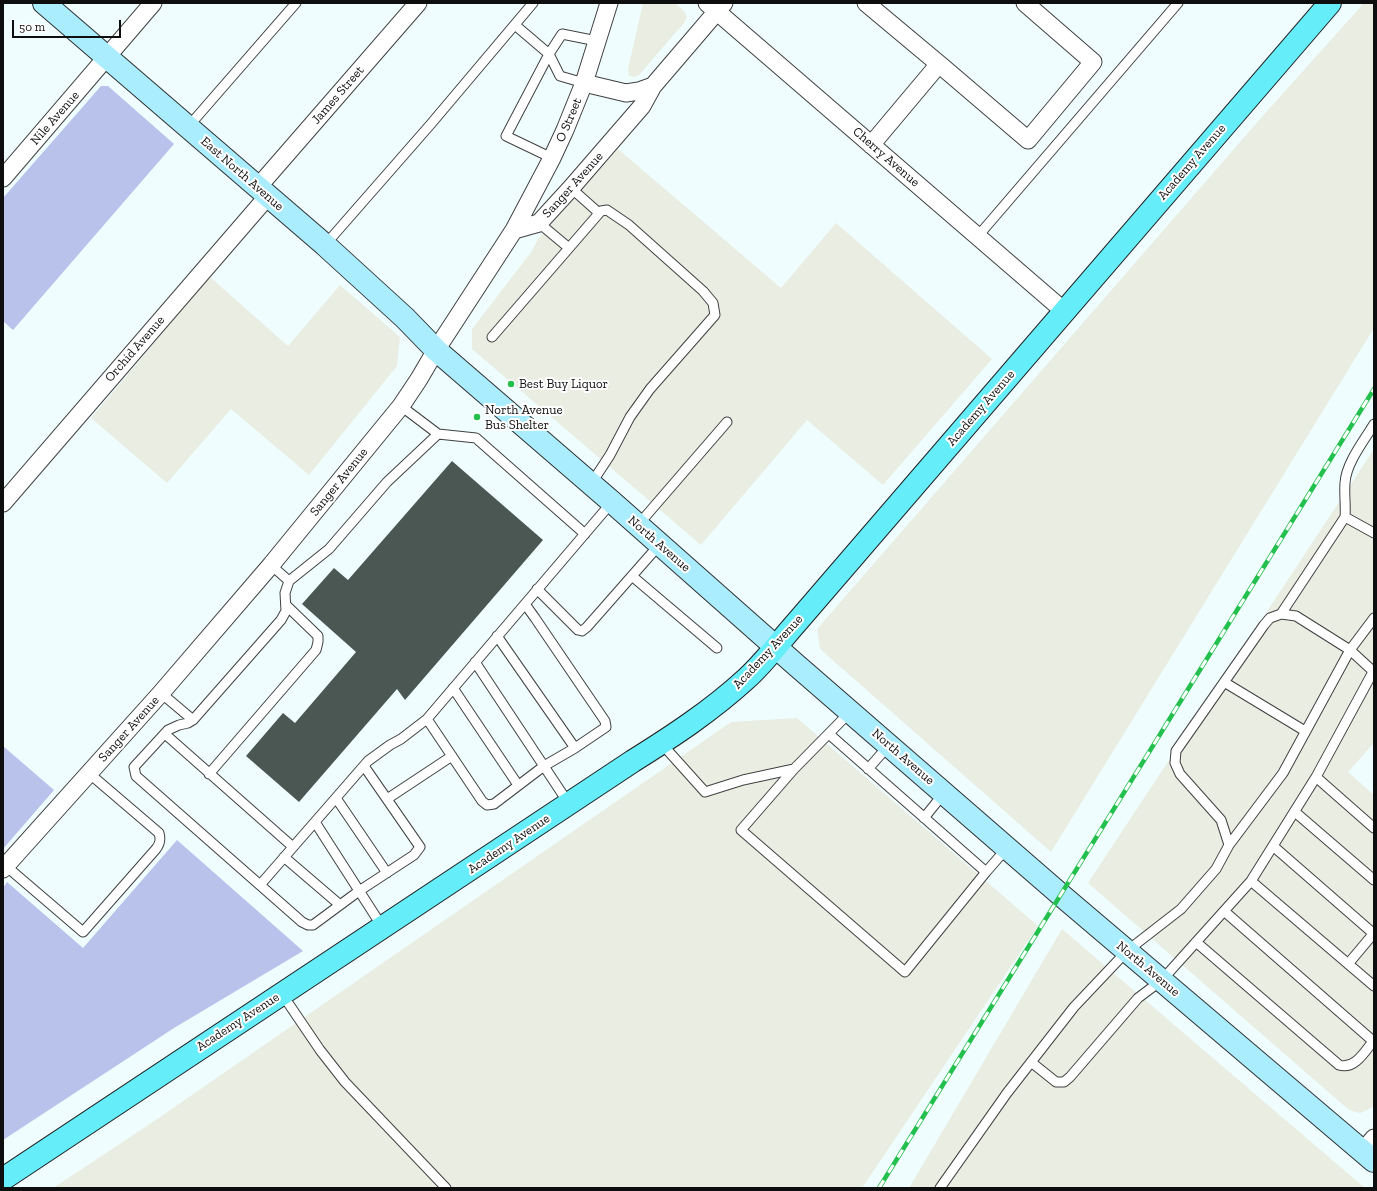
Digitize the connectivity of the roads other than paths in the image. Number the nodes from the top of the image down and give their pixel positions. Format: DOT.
graph roads {
  1 [pos="44,3"];
  2 [pos="153,3"];
  3 [pos="296,3"];
  4 [pos="418,3"];
  5 [pos="533,3"];
  6 [pos="609,3"];
  7 [pos="866,3"];
  8 [pos="1025,3"];
  9 [pos="1178,3"];
  10 [pos="1330,3"];
  11 [pos="716,6"];
  12 [pos="514,25"];
  13 [pos="597,41"];
  14 [pos="548,54"];
  15 [pos="106,57"];
  16 [pos="939,64"];
  17 [pos="584,83"];
  18 [pos="653,86"];
  19 [pos="188,127"];
  20 [pos="871,145"];
  21 [pos="552,158"];
  22 [pos="3,178"];
  23 [pos="571,188"];
  24 [pos="263,191"];
  25 [pos="599,213"];
  26 [pos="539,223"];
  27 [pos="514,230"];
  28 [pos="978,236"];
  29 [pos="325,245"];
  30 [pos="569,248"];
  31 [pos="1064,311"];
  32 [pos="492,337"];
  33 [pos="436,350"];
  34 [pos="401,406"];
  35 [pos="727,422"];
  36 [pos="1374,424"];
  37 [pos="438,434"];
  38 [pos="591,484"];
  39 [pos="612,502"];
  40 [pos="3,503"];
  41 [pos="1345,517"];
  42 [pos="638,525"];
  43 [pos="1374,533"];
  44 [pos="585,534"];
  45 [pos="660,544"];
  46 [pos="271,566"];
  47 [pos="632,576"];
  48 [pos="289,581"];
  49 [pos="537,589"];
  50 [pos="525,604"];
  51 [pos="286,605"];
  52 [pos="1281,614"];
  53 [pos="1374,618"];
  54 [pos="497,636"];
  55 [pos="776,647"];
  56 [pos="717,648"];
  57 [pos="1350,650"];
  58 [pos="475,662"];
  59 [pos="1374,671"];
  60 [pos="1224,682"];
  61 [pos="453,688"];
  62 [pos="161,693"];
  63 [pos="850,712"];
  64 [pos="427,719"];
  65 [pos="192,720"];
  66 [pos="1305,731"];
  67 [pos="165,734"];
  68 [pos="829,734"];
  69 [pos="661,744"];
  70 [pos="889,745"];
  71 [pos="575,748"];
  72 [pos="452,756"];
  73 [pos="364,766"];
  74 [pos="544,766"];
  75 [pos="794,769"];
  76 [pos="868,769"];
  77 [pos="90,774"];
  78 [pos="209,774"];
  79 [pos="1316,777"];
  80 [pos="518,785"];
  81 [pos="944,793"];
  82 [pos="336,798"];
  83 [pos="387,799"];
  84 [pos="569,804"];
  85 [pos="1294,812"];
  86 [pos="924,818"];
  87 [pos="315,822"];
  88 [pos="1374,828"];
  89 [pos="1230,845"];
  90 [pos="1273,846"];
  91 [pos="293,847"];
  92 [pos="1007,848"];
  93 [pos="284,857"];
  94 [pos="4,868"];
  95 [pos="986,872"];
  96 [pos="387,874"];
  97 [pos="1374,880"];
  98 [pos="1251,881"];
  99 [pos="260,885"];
  100 [pos="360,891"];
  101 [pos="340,905"];
  102 [pos="1224,911"];
  103 [pos="383,928"];
  104 [pos="1374,934"];
  105 [pos="1196,942"];
  106 [pos="1127,951"];
  107 [pos="1348,964"];
  108 [pos="1162,980"];
  109 [pos="1374,986"];
  110 [pos="282,994"];
  111 [pos="1374,1041"];
  112 [pos="1031,1062"];
  113 [pos="1370,1150"];
  114 [pos="3,1179"];
  115 [pos="446,1188"];
  116 [pos="940,1188"];
  1 -- 15 [label="street, East North Avenue"];
  2 -- 15 [label="street, Nile Avenue"];
  3 -- 19 [label="lane"];
  4 -- 24 [label="street, James Street"];
  5 -- 12 [label="lane"];
  6 -- 13 [label="street, O Street"];
  7 -- 16 [label="street"];
  8 -- 16 [label="street"];
  9 -- 28 [label="lane"];
  10 -- 31 [label="main road, Academy Avenue"];
  11 -- 18 [label="street, Sanger Avenue"];
  11 -- 20 [label="street, Cherry Avenue"];
  12 -- 14 [label="lane"];
  12 -- 29 [label="lane"];
  13 -- 14 [label="lane"];
  13 -- 17 [label="street, O Street"];
  14 -- 17 [label="lane"];
  14 -- 21 [label="lane"];
  15 -- 19 [label="street, East North Avenue"];
  15 -- 22 [label="street, Nile Avenue"];
  16 -- 20 [label="street"];
  17 -- 18 [label="street"];
  17 -- 21 [label="street, O Street"];
  18 -- 23 [label="street, Sanger Avenue"];
  19 -- 24 [label="street, East North Avenue"];
  20 -- 28 [label="street, Cherry Avenue"];
  21 -- 27 [label="street, O Street"];
  23 -- 25 [label="lane"];
  23 -- 26 [label="street, Sanger Avenue"];
  24 -- 29 [label="street, East North Avenue"];
  24 -- 40 [label="street, Orchid Avenue"];
  25 -- 30 [label="lane"];
  25 -- 38 [label="lane"];
  26 -- 27 [label="street, Sanger Avenue"];
  26 -- 30 [label="lane"];
  27 -- 33 [label="street, Sanger Avenue"];
  28 -- 31 [label="street, Cherry Avenue"];
  29 -- 33 [label="street, East North Avenue"];
  30 -- 32 [label="lane"];
  31 -- 55 [label="main road, Academy Avenue"];
  33 -- 34 [label="street, Sanger Avenue"];
  33 -- 38 [label="street, North Avenue"];
  34 -- 37 [label="lane"];
  34 -- 46 [label="street, Sanger Avenue"];
  35 -- 42 [label="lane"];
  36 -- 41 [label="lane"];
  37 -- 44 [label="lane"];
  37 -- 48 [label="lane"];
  38 -- 39 [label="street, North Avenue"];
  39 -- 42 [label="street, North Avenue"];
  39 -- 44 [label="lane"];
  41 -- 43 [label="lane"];
  41 -- 52 [label="lane"];
  42 -- 45 [label="street, North Avenue"];
  44 -- 49 [label="lane"];
  45 -- 47 [label="lane"];
  45 -- 55 [label="street, North Avenue"];
  46 -- 48 [label="lane"];
  46 -- 62 [label="street, Sanger Avenue"];
  47 -- 49 [label="lane"];
  47 -- 56 [label="lane"];
  48 -- 51 [label="lane"];
  49 -- 50 [label="lane"];
  50 -- 54 [label="lane"];
  50 -- 71 [label="lane"];
  51 -- 65 [label="lane"];
  51 -- 78 [label="lane"];
  52 -- 57 [label="lane"];
  52 -- 60 [label="lane"];
  53 -- 57 [label="lane"];
  54 -- 58 [label="lane"];
  54 -- 71 [label="lane"];
  55 -- 63 [label="street, North Avenue"];
  55 -- 69 [label="main road, Academy Avenue"];
  57 -- 59 [label="lane"];
  57 -- 66 [label="lane"];
  58 -- 61 [label="lane"];
  58 -- 74 [label="lane"];
  59 -- 79 [label="lane"];
  60 -- 66 [label="lane"];
  60 -- 89 [label="lane"];
  61 -- 64 [label="lane"];
  61 -- 80 [label="lane"];
  62 -- 65 [label="lane"];
  62 -- 77 [label="street, Sanger Avenue"];
  63 -- 68 [label="lane"];
  63 -- 70 [label="street, North Avenue"];
  64 -- 72 [label="lane"];
  64 -- 73 [label="lane"];
  65 -- 67 [label="lane"];
  66 -- 89 [label="lane"];
  67 -- 78 [label="lane"];
  67 -- 99 [label="lane"];
  68 -- 75 [label="lane"];
  68 -- 76 [label="lane"];
  69 -- 75 [label="lane"];
  69 -- 84 [label="main road, Academy Avenue"];
  70 -- 76 [label="lane"];
  70 -- 81 [label="street, North Avenue"];
  71 -- 74 [label="lane"];
  72 -- 80 [label="lane"];
  72 -- 83 [label="lane"];
  73 -- 82 [label="lane"];
  73 -- 83 [label="lane"];
  74 -- 80 [label="lane"];
  74 -- 84 [label="lane"];
  75 -- 95 [label="lane"];
  76 -- 86 [label="lane"];
  77 -- 94 [label="street, Sanger Avenue"];
  77 -- 94 [label="lane"];
  78 -- 91 [label="lane"];
  79 -- 85 [label="lane"];
  79 -- 88 [label="lane"];
  81 -- 86 [label="lane"];
  81 -- 92 [label="street, North Avenue"];
  82 -- 87 [label="lane"];
  82 -- 96 [label="lane"];
  83 -- 96 [label="lane"];
  84 -- 103 [label="main road, Academy Avenue"];
  85 -- 90 [label="lane"];
  85 -- 97 [label="lane"];
  86 -- 95 [label="lane"];
  87 -- 91 [label="lane"];
  87 -- 100 [label="lane"];
  89 -- 106 [label="lane"];
  90 -- 98 [label="lane"];
  90 -- 104 [label="lane"];
  91 -- 93 [label="lane"];
  92 -- 95 [label="lane"];
  92 -- 106 [label="street, North Avenue"];
  93 -- 99 [label="lane"];
  93 -- 101 [label="lane"];
  96 -- 100 [label="lane"];
  98 -- 102 [label="lane"];
  98 -- 107 [label="lane"];
  99 -- 101 [label="lane"];
  100 -- 101 [label="lane"];
  100 -- 103 [label="lane"];
  102 -- 105 [label="lane"];
  102 -- 111 [label="lane"];
  103 -- 110 [label="main road, Academy Avenue"];
  104 -- 107 [label="lane"];
  105 -- 108 [label="lane"];
  105 -- 111 [label="lane"];
  106 -- 108 [label="street, North Avenue"];
  106 -- 112 [label="lane"];
  107 -- 109 [label="lane"];
  108 -- 112 [label="lane"];
  108 -- 113 [label="street, North Avenue"];
  110 -- 114 [label="main road, Academy Avenue"];
  110 -- 115 [label="lane"];
  112 -- 116 [label="lane"];
}
